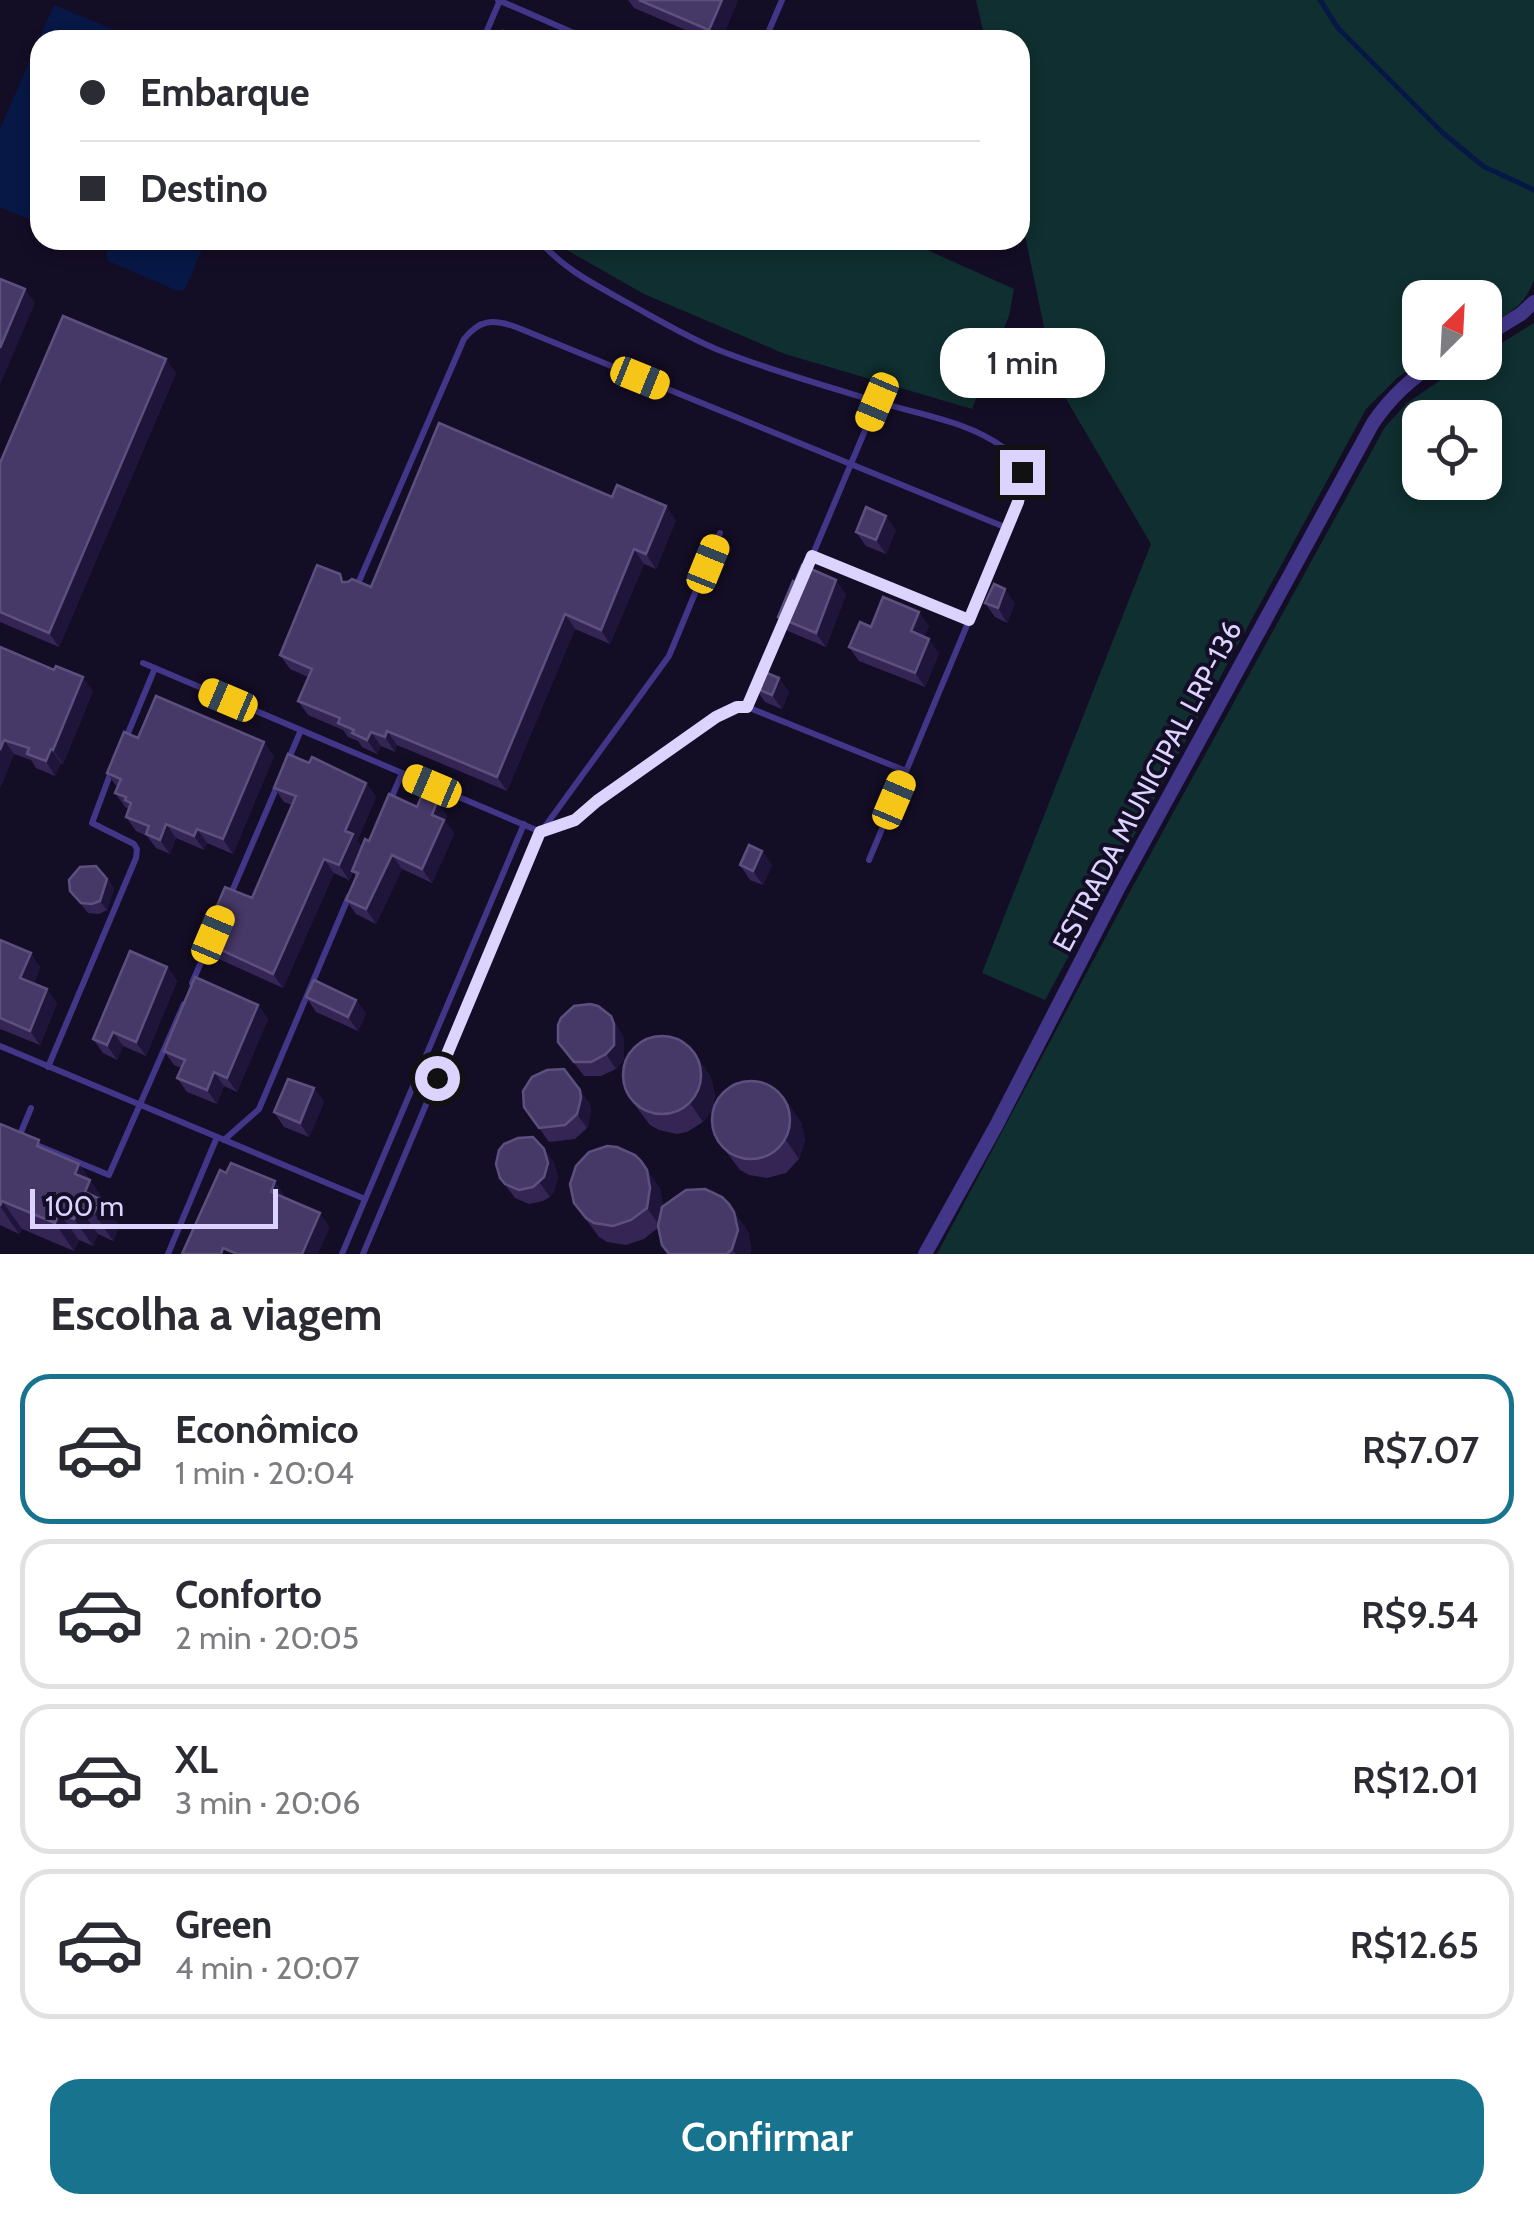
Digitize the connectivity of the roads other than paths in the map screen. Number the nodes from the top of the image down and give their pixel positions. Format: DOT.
graph roads {
  1 [pos="500,0"];
  2 [pos="782,0"];
  3 [pos="487,30"];
  4 [pos="568,30"];
  5 [pos="770,30"];
  6 [pos="547,250"];
  7 [pos="1534,302"];
  8 [pos="1502,326"];
  9 [pos="1412,380"];
  10 [pos="877,402"];
  11 [pos="850,464"];
  12 [pos="1007,528"];
  13 [pos="720,532"];
  14 [pos="812,556"];
  15 [pos="805,574"];
  16 [pos="356,590"];
  17 [pos="790,608"];
  18 [pos="969,620"];
  19 [pos="144,664"];
  20 [pos="155,668"];
  21 [pos="747,707"];
  22 [pos="301,730"];
  23 [pos="120,753"];
  24 [pos="286,766"];
  25 [pos="112,770"];
  26 [pos="906,771"];
  27 [pos="402,773"];
  28 [pos="278,784"];
  29 [pos="387,808"];
  30 [pos="524,824"];
  31 [pos="540,832"];
  32 [pos="869,860"];
  33 [pos="356,879"];
  34 [pos="224,909"];
  35 [pos="209,944"];
  36 [pos="0,1046"];
  37 [pos="48,1066"];
  38 [pos="140,1105"];
  39 [pos="31,1108"];
  40 [pos="220,1139"];
  41 [pos="365,1200"];
  42 [pos="168,1254"];
  43 [pos="342,1254"];
  44 [pos="363,1254"];
  45 [pos="925,1254"];
  1 -- 3 [label="lane"];
  1 -- 4 [label="lane"];
  2 -- 5 [label="lane"];
  6 -- 10 [label="lane"];
  7 -- 8 [label="street"];
  9 -- 45 [label="street, ESTRADA MUNICIPAL LRP-136"];
  10 -- 11 [label="lane"];
  10 -- 12 [label="lane"];
  11 -- 12 [label="lane"];
  11 -- 14 [label="lane"];
  11 -- 16 [label="lane"];
  12 -- 18 [label="lane"];
  13 -- 31 [label="lane"];
  14 -- 15 [label="lane"];
  14 -- 18 [label="lane"];
  17 -- 21 [label="lane"];
  18 -- 26 [label="lane"];
  19 -- 20 [label="lane"];
  20 -- 22 [label="lane"];
  20 -- 23 [label="lane"];
  21 -- 26 [label="lane"];
  21 -- 31 [label="lane"];
  22 -- 24 [label="lane"];
  22 -- 27 [label="lane"];
  25 -- 37 [label="lane"];
  26 -- 32 [label="lane"];
  27 -- 29 [label="lane"];
  27 -- 30 [label="lane"];
  28 -- 34 [label="lane"];
  30 -- 31 [label="lane"];
  30 -- 41 [label="lane"];
  31 -- 44 [label="lane"];
  33 -- 40 [label="lane"];
  35 -- 38 [label="lane"];
  36 -- 37 [label="lane"];
  37 -- 38 [label="lane"];
  38 -- 39 [label="lane"];
  38 -- 40 [label="lane"];
  40 -- 41 [label="lane"];
  40 -- 42 [label="lane"];
  41 -- 43 [label="lane"];
}
